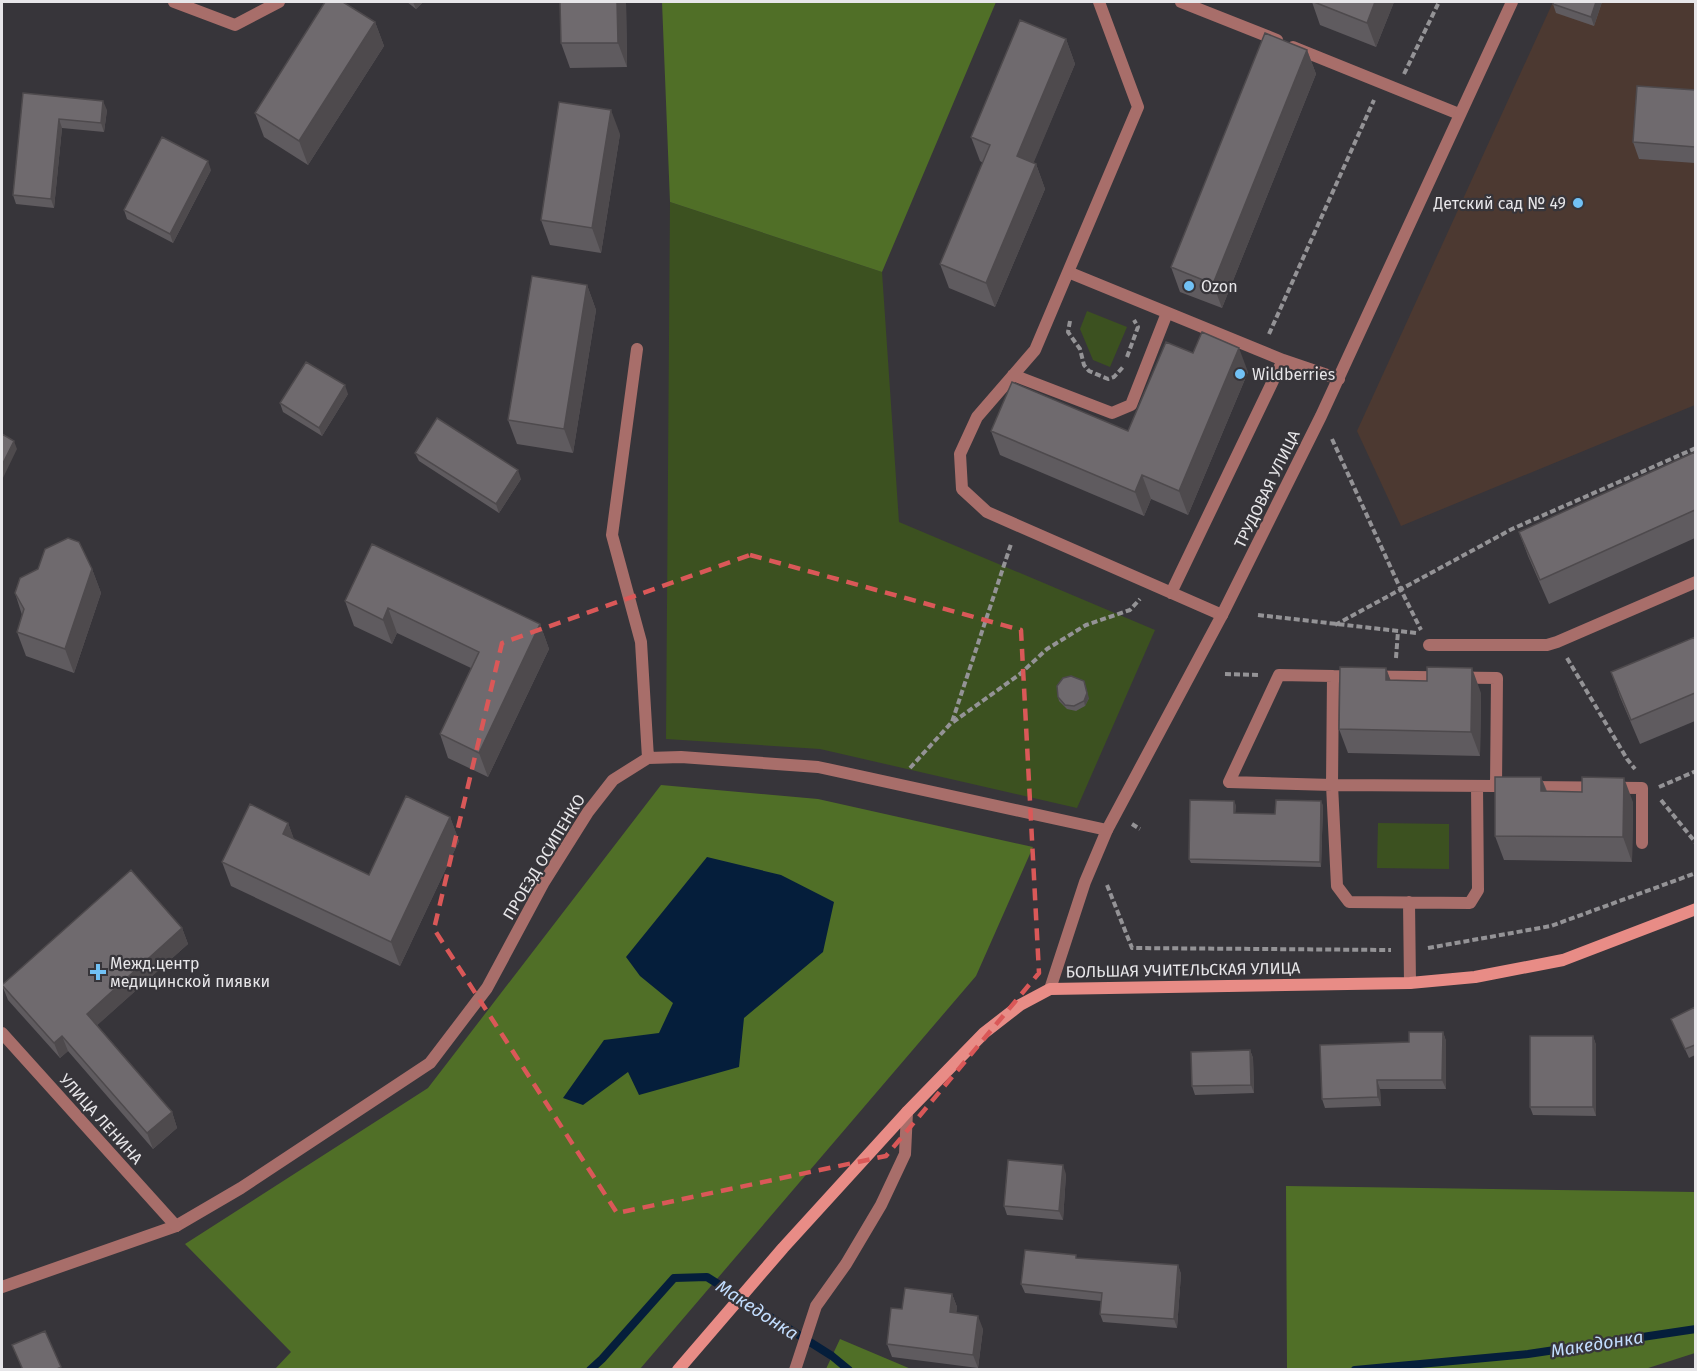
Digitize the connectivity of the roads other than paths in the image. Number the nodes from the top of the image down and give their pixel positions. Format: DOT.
graph roads {
  1 [pos="174,2"];
  2 [pos="279,2"];
  3 [pos="1099,2"];
  4 [pos="1181,2"];
  5 [pos="1512,2"];
  6 [pos="1459,114"];
  7 [pos="1068,272"];
  8 [pos="1167,313"];
  9 [pos="637,349"];
  10 [pos="1283,360"];
  11 [pos="1013,375"];
  12 [pos="1338,379"];
  13 [pos="1695,582"];
  14 [pos="1171,593"];
  15 [pos="1222,615"];
  16 [pos="1429,645"];
  17 [pos="1333,676"];
  18 [pos="648,758"];
  19 [pos="1332,785"];
  20 [pos="1477,786"];
  21 [pos="1507,787"];
  22 [pos="1107,830"];
  23 [pos="1642,843"];
  24 [pos="1409,902"];
  25 [pos="1695,909"];
  26 [pos="1410,983"];
  27 [pos="1050,989"];
  28 [pos="2,1034"];
  29 [pos="907,1112"];
  30 [pos="176,1226"];
  31 [pos="2,1287"];
  32 [pos="678,1370"];
  33 [pos="795,1370"];
  1 -- 2 [label="street"];
  3 -- 7 [label="street"];
  4 -- 6 [label="street"];
  5 -- 6 [label="street, ТРУДОВАЯ УЛИЦА"];
  6 -- 12 [label="street, ТРУДОВАЯ УЛИЦА"];
  7 -- 8 [label="street"];
  7 -- 11 [label="street"];
  8 -- 10 [label="street"];
  8 -- 11 [label="street"];
  9 -- 18 [label="street"];
  10 -- 12 [label="street"];
  10 -- 14 [label="street"];
  11 -- 14 [label="street"];
  12 -- 15 [label="street, ТРУДОВАЯ УЛИЦА"];
  13 -- 16 [label="street"];
  14 -- 15 [label="street"];
  15 -- 22 [label="street, ТРУДОВАЯ УЛИЦА"];
  17 -- 19 [label="street"];
  17 -- 19 [label="street"];
  17 -- 21 [label="street"];
  18 -- 22 [label="street"];
  18 -- 30 [label="street, ПРОЕЗД ОСИПЕНКО"];
  19 -- 20 [label="street"];
  19 -- 24 [label="street"];
  20 -- 21 [label="street"];
  20 -- 24 [label="street"];
  21 -- 23 [label="street"];
  22 -- 27 [label="street, ТРУДОВАЯ УЛИЦА"];
  24 -- 26 [label="street"];
  25 -- 26 [label="main road, БОЛЬШАЯ УЧИТЕЛЬСКАЯ УЛИЦА"];
  26 -- 27 [label="main road, БОЛЬШАЯ УЧИТЕЛЬСКАЯ УЛИЦА"];
  27 -- 29 [label="main road, БОЛЬШАЯ УЧИТЕЛЬСКАЯ УЛИЦА"];
  28 -- 30 [label="street, УЛИЦА ЛЕНИНА"];
  29 -- 32 [label="main road, БОЛЬШАЯ УЧИТЕЛЬСКАЯ УЛИЦА"];
  29 -- 33 [label="street"];
  30 -- 31 [label="street, ПРОЕЗД ОСИПЕНКО"];
}
